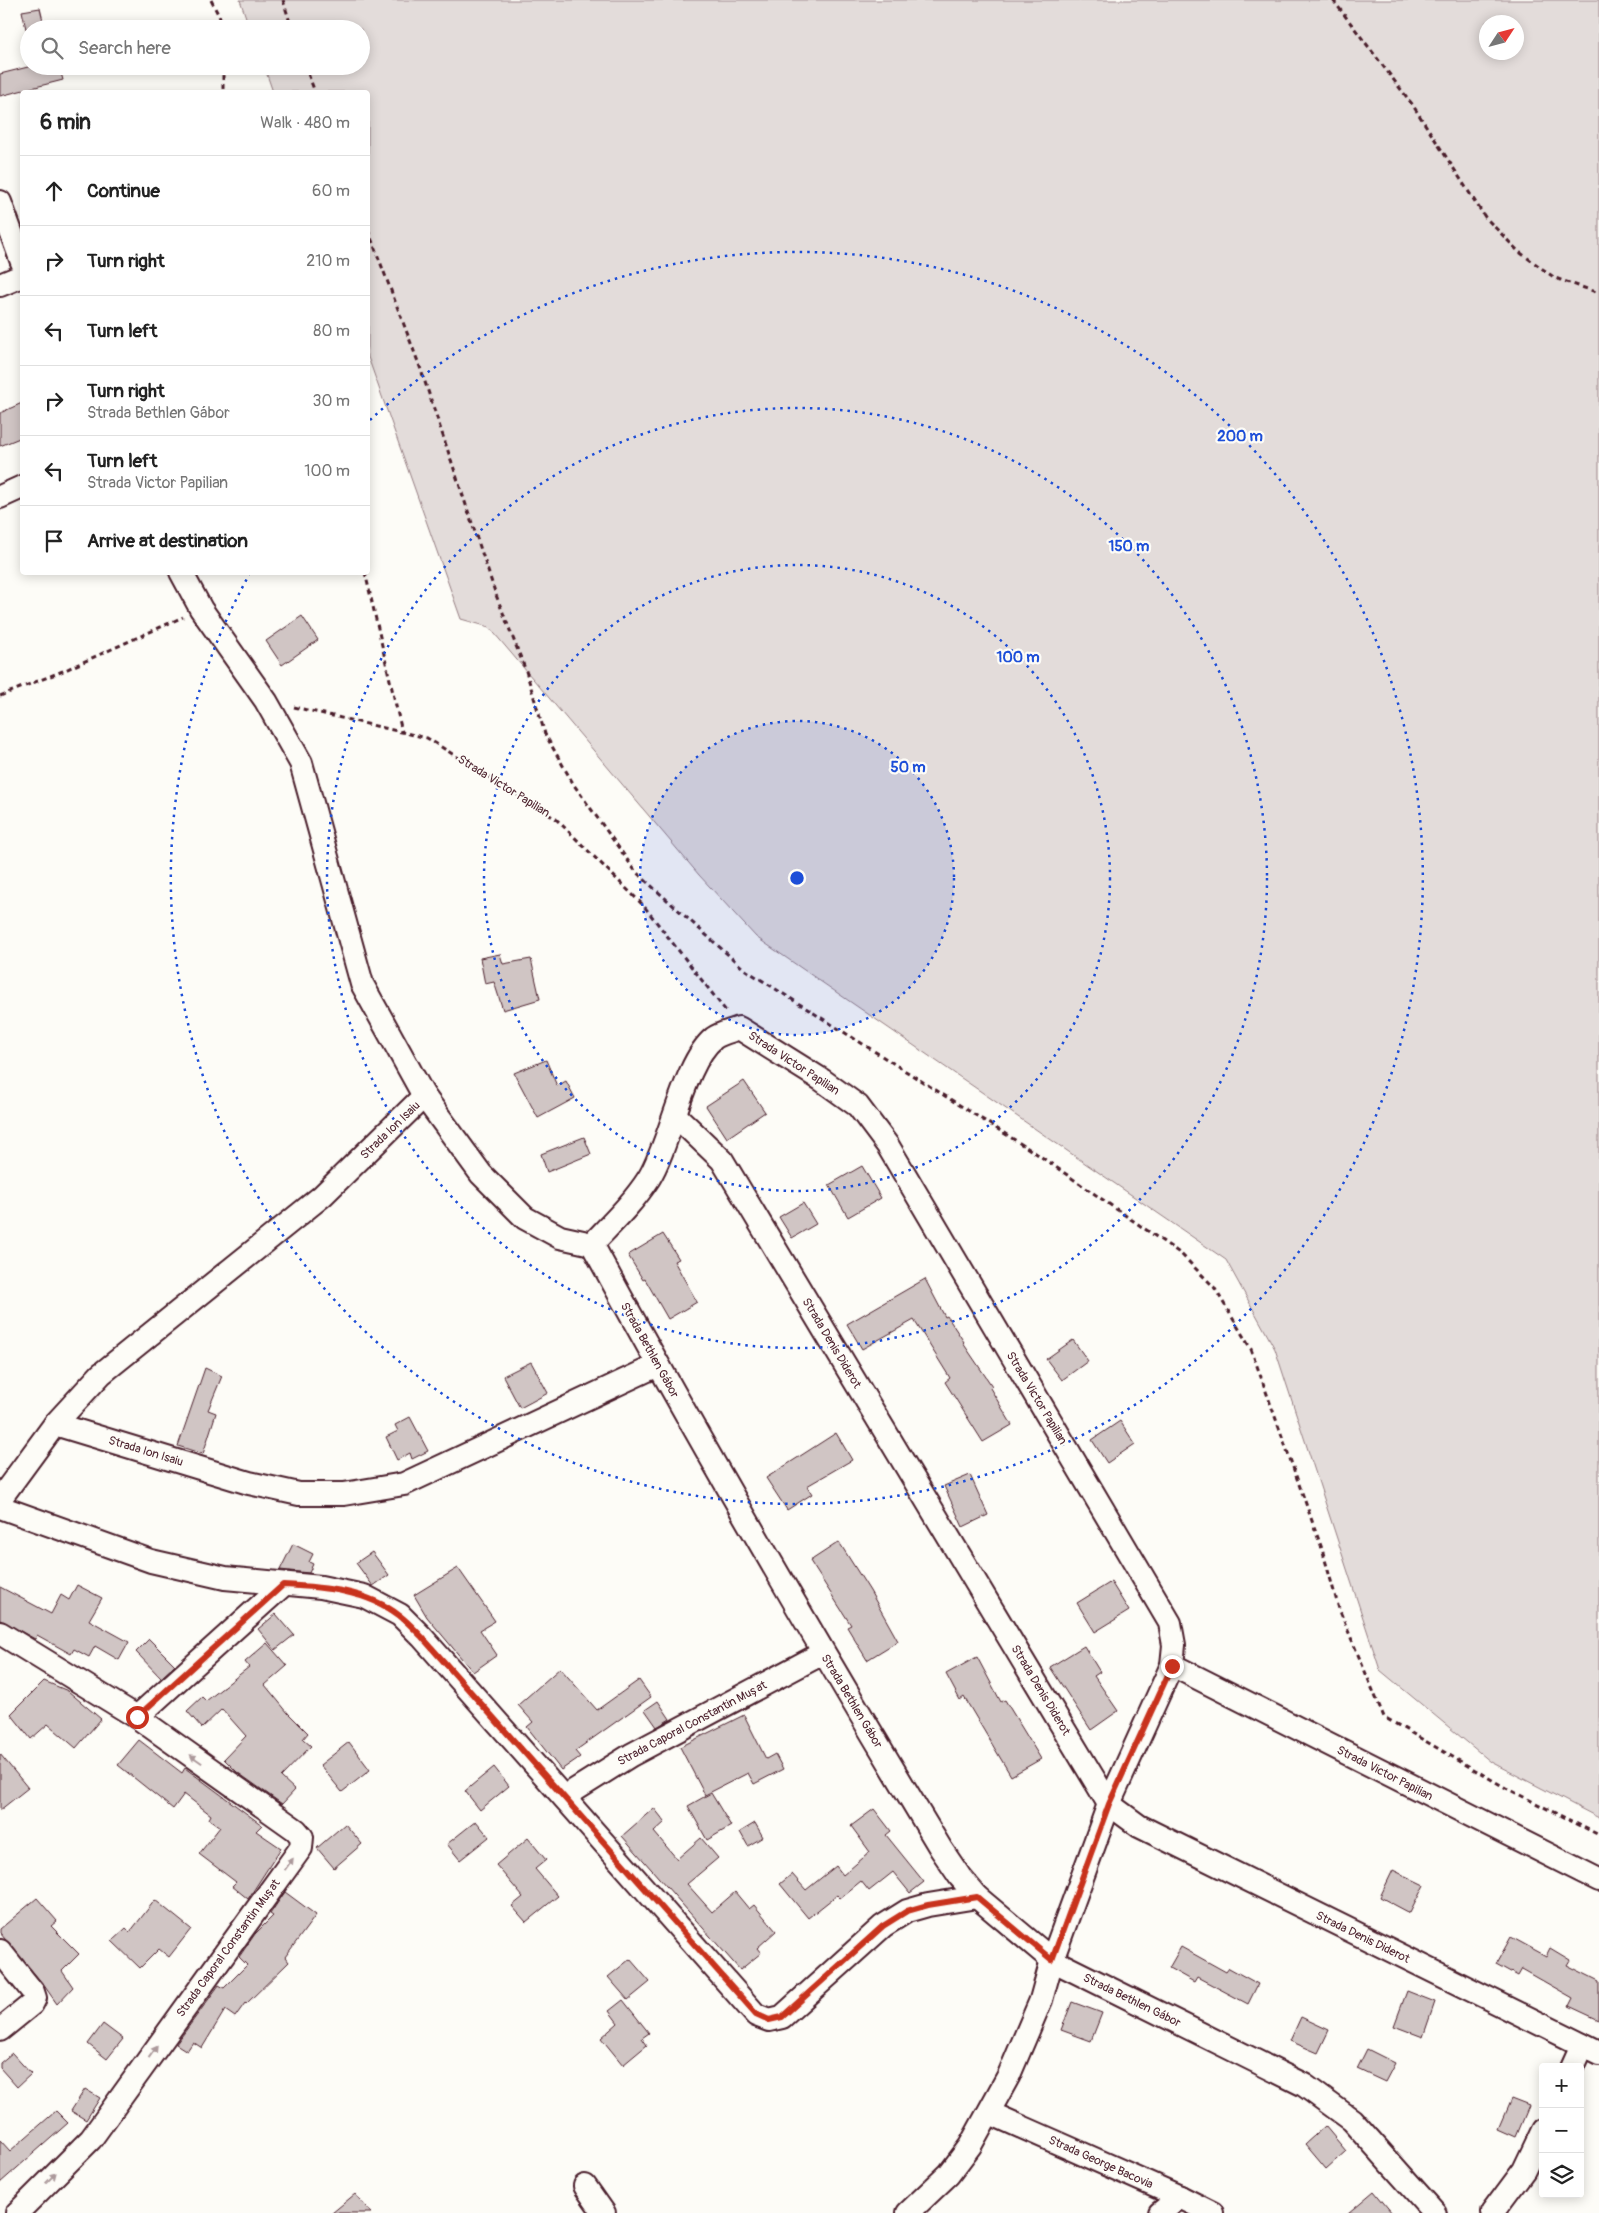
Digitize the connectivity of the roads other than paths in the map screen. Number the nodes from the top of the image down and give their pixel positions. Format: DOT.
graph roads {
  1 [pos="0,202"];
  2 [pos="20,257"];
  3 [pos="20,277"];
  4 [pos="0,285"];
  5 [pos="20,488"];
  6 [pos="0,496"];
  7 [pos="183,575"];
  8 [pos="424,1096"];
  9 [pos="676,1116"];
  10 [pos="592,1244"];
  11 [pos="658,1365"];
  12 [pos="55,1424"];
  13 [pos="7,1476"];
  14 [pos="0,1499"];
  15 [pos="0,1506"];
  16 [pos="283,1585"];
  17 [pos="0,1634"];
  18 [pos="823,1654"];
  19 [pos="1172,1666"];
  20 [pos="137,1717"];
  21 [pos="564,1796"];
  22 [pos="1109,1804"];
  23 [pos="1599,1880"];
  24 [pos="977,1897"];
  25 [pos="0,1951"];
  26 [pos="1052,1960"];
  27 [pos="0,2030"];
  28 [pos="1590,2049"];
  29 [pos="1576,2063"];
  30 [pos="990,2113"];
  31 [pos="1539,2138"];
  32 [pos="585,2186"];
  33 [pos="1180,2197"];
  34 [pos="17,2213"];
  35 [pos="604,2213"];
  36 [pos="908,2213"];
  37 [pos="1160,2213"];
  38 [pos="1212,2213"];
  39 [pos="1435,2213"];
  40 [pos="1492,2213"];
  1 -- 2 [label="street"];
  3 -- 4 [label="street"];
  5 -- 6 [label="street"];
  7 -- 8 [label="street, Strada Ion Isaiu"];
  8 -- 10 [label="street"];
  8 -- 12 [label="street, Strada Ion Isaiu"];
  9 -- 10 [label="street"];
  9 -- 19 [label="street, Strada Victor Papilian"];
  9 -- 22 [label="street, Strada Denis Diderot"];
  10 -- 11 [label="street, Strada Bethlen Gábor"];
  11 -- 12 [label="street, Strada Ion Isaiu"];
  11 -- 18 [label="street, Strada Bethlen Gábor"];
  12 -- 13 [label="street, Strada Ion Isaiu"];
  13 -- 14 [label="street, Strada Ion Isaiu"];
  15 -- 16 [label="street"];
  16 -- 20 [label="street"];
  16 -- 21 [label="street"];
  17 -- 20 [label="street, Strada Caporal Constantin Mușat"];
  18 -- 21 [label="street, Strada Caporal Constantin Mușat"];
  18 -- 24 [label="street, Strada Bethlen Gábor"];
  19 -- 22 [label="street, Strada Victor Papilian"];
  19 -- 23 [label="street, Strada Victor Papilian"];
  34 -- 20 [label="street, Strada Caporal Constantin Mușat, one-way"];
  21 -- 24 [label="street"];
  22 -- 26 [label="street, Strada Victor Papilian"];
  22 -- 28 [label="street, Strada Denis Diderot"];
  24 -- 26 [label="street, Strada Bethlen Gábor"];
  25 -- 27 [label="street"];
  26 -- 30 [label="street, Strada Victor Papilian"];
  26 -- 39 [label="street, Strada Bethlen Gábor"];
  28 -- 29 [label="street"];
  30 -- 33 [label="street, Strada George Bacovia"];
  30 -- 36 [label="street, Strada Victor Papilian"];
  31 -- 40 [label="street"];
  32 -- 35 [label="street"];
  33 -- 37 [label="street"];
  33 -- 38 [label="street, Strada George Bacovia"];
}
